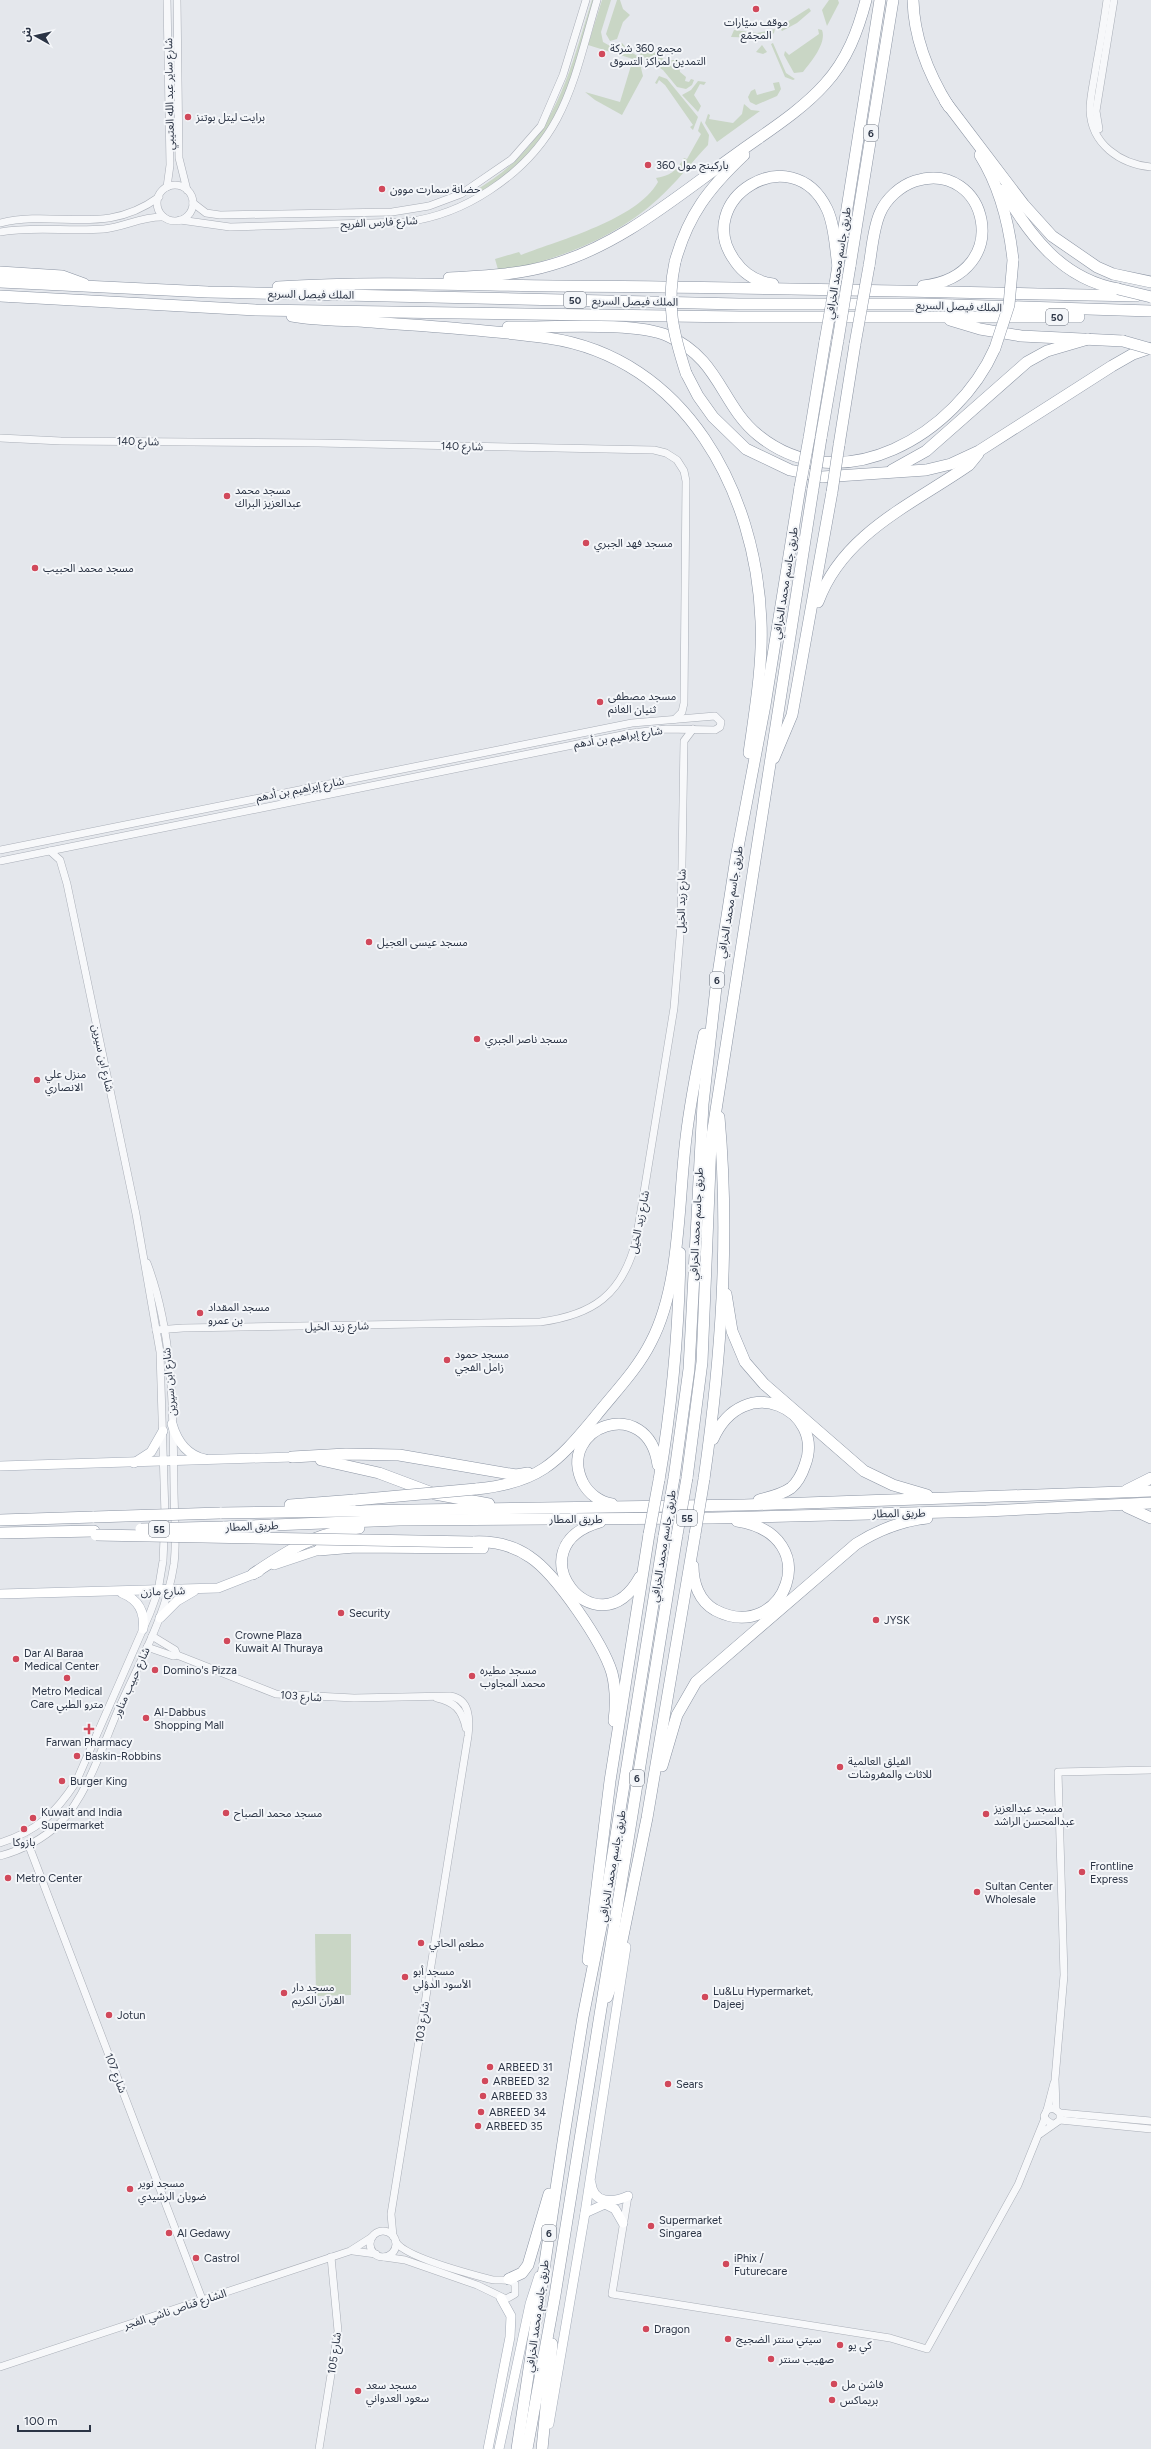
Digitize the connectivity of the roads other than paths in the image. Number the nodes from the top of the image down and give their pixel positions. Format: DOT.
graph roads {
  1 [pos="168,0"];
  2 [pos="177,0"];
  3 [pos="586,0"];
  4 [pos="597,0"];
  5 [pos="866,0"];
  6 [pos="880,0"];
  7 [pos="893,0"];
  8 [pos="913,0"];
  9 [pos="1107,0"];
  10 [pos="1114,0"];
  11 [pos="945,101"];
  12 [pos="780,122"];
  13 [pos="984,162"];
  14 [pos="1151,163"];
  15 [pos="1151,167"];
  16 [pos="167,187"];
  17 [pos="186,190"];
  18 [pos="158,197"];
  19 [pos="193,203"];
  20 [pos="163,216"];
  21 [pos="180,220"];
  22 [pos="0,223"];
  23 [pos="0,232"];
  24 [pos="838,266"];
  25 [pos="0,272"];
  26 [pos="0,282"];
  27 [pos="1151,282"];
  28 [pos="369,284"];
  29 [pos="88,286"];
  30 [pos="806,289"];
  31 [pos="895,289"];
  32 [pos="208,292"];
  33 [pos="0,296"];
  34 [pos="1151,296"];
  35 [pos="53,299"];
  36 [pos="0,303"];
  37 [pos="924,304"];
  38 [pos="1151,304"];
  39 [pos="256,310"];
  40 [pos="1151,311"];
  41 [pos="944,317"];
  42 [pos="1151,318"];
  43 [pos="446,327"];
  44 [pos="1088,339"];
  45 [pos="1151,348"];
  46 [pos="0,438"];
  47 [pos="979,451"];
  48 [pos="888,472"];
  49 [pos="808,631"];
  50 [pos="684,703"];
  51 [pos="694,718"];
  52 [pos="675,719"];
  53 [pos="675,729"];
  54 [pos="693,729"];
  55 [pos="684,741"];
  56 [pos="767,773"];
  57 [pos="208,807"];
  58 [pos="192,811"];
  59 [pos="211,818"];
  60 [pos="195,822"];
  61 [pos="68,847"];
  62 [pos="0,850"];
  63 [pos="50,851"];
  64 [pos="736,858"];
  65 [pos="60,860"];
  66 [pos="0,861"];
  67 [pos="716,987"];
  68 [pos="718,1096"];
  69 [pos="681,1189"];
  70 [pos="723,1287"];
  71 [pos="160,1333"];
  72 [pos="172,1424"];
  73 [pos="163,1431"];
  74 [pos="708,1453"];
  75 [pos="292,1457"];
  76 [pos="557,1458"];
  77 [pos="214,1460"];
  78 [pos="164,1462"];
  79 [pos="173,1462"];
  80 [pos="132,1464"];
  81 [pos="0,1466"];
  82 [pos="1151,1478"];
  83 [pos="660,1479"];
  84 [pos="1151,1491"];
  85 [pos="1124,1492"];
  86 [pos="937,1498"];
  87 [pos="1151,1503"];
  88 [pos="1121,1504"];
  89 [pos="744,1505"];
  90 [pos="635,1507"];
  91 [pos="522,1508"];
  92 [pos="986,1510"];
  93 [pos="221,1513"];
  94 [pos="712,1518"];
  95 [pos="1151,1518"];
  96 [pos="612,1519"];
  97 [pos="0,1520"];
  98 [pos="399,1520"];
  99 [pos="0,1533"];
  100 [pos="95,1533"];
  101 [pos="693,1546"];
  102 [pos="319,1550"];
  103 [pos="643,1573"];
  104 [pos="253,1574"];
  105 [pos="556,1581"];
  106 [pos="198,1589"];
  107 [pos="158,1591"];
  108 [pos="168,1591"];
  109 [pos="111,1593"];
  110 [pos="0,1594"];
  111 [pos="160,1618"];
  112 [pos="143,1629"];
  113 [pos="152,1636"];
  114 [pos="147,1647"];
  115 [pos="177,1655"];
  116 [pos="107,1710"];
  117 [pos="117,1713"];
  118 [pos="103,1720"];
  119 [pos="112,1725"];
  120 [pos="1151,1770"];
  121 [pos="610,1782"];
  122 [pos="648,1818"];
  123 [pos="0,1842"];
  124 [pos="29,1846"];
  125 [pos="0,1856"];
  126 [pos="635,1878"];
  127 [pos="583,2017"];
  128 [pos="598,2022"];
  129 [pos="1055,2079"];
  130 [pos="1047,2110"];
  131 [pos="1058,2114"];
  132 [pos="1045,2118"];
  133 [pos="1151,2121"];
  134 [pos="1052,2124"];
  135 [pos="1151,2129"];
  136 [pos="1040,2134"];
  137 [pos="563,2142"];
  138 [pos="590,2179"];
  139 [pos="628,2196"];
  140 [pos="585,2213"];
  141 [pos="391,2214"];
  142 [pos="623,2223"];
  143 [pos="379,2231"];
  144 [pos="372,2237"];
  145 [pos="395,2239"];
  146 [pos="350,2251"];
  147 [pos="376,2254"];
  148 [pos="331,2257"];
  149 [pos="384,2257"];
  150 [pos="545,2258"];
  151 [pos="509,2280"];
  152 [pos="555,2294"];
  153 [pos="501,2298"];
  154 [pos="202,2299"];
  155 [pos="0,2367"];
  156 [pos="319,2449"];
  157 [pos="488,2449"];
  158 [pos="500,2449"];
  159 [pos="516,2449"];
  160 [pos="527,2449"];
  161 [pos="543,2449"];
  1 -- 16 [label="street, شارع ساير عبد الله العتيبي"];
  2 -- 17 [label="street, شارع ساير عبد الله العتيبي"];
  3 -- 19 [label="street, شارع فارس الفريح"];
  4 -- 21 [label="street, شارع فارس الفريح"];
  5 -- 12 [label="highway"];
  6 -- 24 [label="highway, طريق جاسم محمد الخرافي / 6"];
  7 -- 56 [label="highway, طريق جاسم محمد الخرافي / 6, bridge"];
  8 -- 11 [label="highway"];
  9 -- 15 [label="street"];
  10 -- 14 [label="street"];
  11 -- 13 [label="highway"];
  11 -- 27 [label="highway"];
  12 -- 28 [label="highway"];
  12 -- 48 [label="highway, bridge"];
  13 -- 34 [label="highway, bridge"];
  13 -- 43 [label="highway, bridge"];
  16 -- 17 [label="street"];
  16 -- 18 [label="street"];
  17 -- 19 [label="street"];
  18 -- 20 [label="street"];
  18 -- 22 [label="street"];
  19 -- 21 [label="street"];
  20 -- 21 [label="street"];
  20 -- 23 [label="street"];
  24 -- 30 [label="highway"];
  24 -- 64 [label="highway, طريق جاسم محمد الخرافي / 6, bridge"];
  25 -- 29 [label="highway"];
  26 -- 29 [label="highway, الملك فيصل السريع / 50"];
  28 -- 30 [label="highway"];
  28 -- 32 [label="highway"];
  29 -- 32 [label="highway, الملك فيصل السريع / 50"];
  30 -- 31 [label="highway"];
  31 -- 34 [label="highway"];
  31 -- 49 [label="highway, bridge"];
  32 -- 37 [label="highway, الملك فيصل السريع / 50"];
  33 -- 35 [label="highway, الملك فيصل السريع / 50"];
  35 -- 36 [label="highway"];
  35 -- 39 [label="highway, الملك فيصل السريع / 50"];
  37 -- 38 [label="highway"];
  37 -- 40 [label="highway, الملك فيصل السريع / 50"];
  39 -- 41 [label="highway, الملك فيصل السريع / 50"];
  39 -- 43 [label="highway"];
  41 -- 42 [label="highway, الملك فيصل السريع / 50"];
  41 -- 44 [label="highway"];
  43 -- 64 [label="highway"];
  44 -- 45 [label="highway, bridge"];
  44 -- 48 [label="highway"];
  45 -- 47 [label="highway"];
  46 -- 50 [label="street, شارع 140"];
  47 -- 48 [label="highway"];
  47 -- 49 [label="highway"];
  49 -- 56 [label="highway"];
  50 -- 51 [label="street"];
  50 -- 52 [label="street, شارع 140"];
  51 -- 52 [label="street, شارع إبراهيم بن أدهم"];
  51 -- 54 [label="street, شارع إبراهيم بن أدهم"];
  52 -- 57 [label="street, شارع إبراهيم بن أدهم"];
  53 -- 54 [label="street, شارع إبراهيم بن أدهم"];
  53 -- 55 [label="street"];
  53 -- 59 [label="street, شارع إبراهيم بن أدهم"];
  54 -- 55 [label="street"];
  55 -- 71 [label="street, شارع زيد الخيل"];
  56 -- 68 [label="highway, طريق جاسم محمد الخرافي / 6"];
  57 -- 58 [label="street, شارع إبراهيم بن أدهم"];
  57 -- 59 [label="street"];
  58 -- 60 [label="street"];
  58 -- 62 [label="street, شارع إبراهيم بن أدهم"];
  59 -- 60 [label="street, شارع إبراهيم بن أدهم"];
  60 -- 61 [label="street, شارع إبراهيم بن أدهم"];
  61 -- 63 [label="street, شارع إبراهيم بن أدهم"];
  61 -- 65 [label="street"];
  63 -- 65 [label="street"];
  63 -- 66 [label="street, شارع إبراهيم بن أدهم"];
  64 -- 67 [label="highway, طريق جاسم محمد الخرافي / 6"];
  65 -- 71 [label="street, شارع ابن سيرين"];
  67 -- 69 [label="highway"];
  67 -- 127 [label="highway, طريق جاسم محمد الخرافي / 6, bridge"];
  68 -- 70 [label="highway"];
  68 -- 128 [label="highway, طريق جاسم محمد الخرافي / 6, bridge"];
  69 -- 76 [label="highway"];
  69 -- 83 [label="highway"];
  70 -- 74 [label="highway"];
  70 -- 86 [label="highway"];
  71 -- 72 [label="street, شارع ابن سيرين"];
  71 -- 73 [label="street, شارع ابن سيرين"];
  72 -- 77 [label="main road"];
  72 -- 79 [label="street, شارع ابن سيرين"];
  73 -- 78 [label="street, شارع ابن سيرين"];
  73 -- 80 [label="main road"];
  74 -- 89 [label="highway"];
  74 -- 101 [label="highway, bridge"];
  75 -- 76 [label="highway"];
  75 -- 77 [label="main road"];
  75 -- 91 [label="highway"];
  76 -- 93 [label="highway, bridge"];
  77 -- 79 [label="main road"];
  78 -- 79 [label="main road"];
  78 -- 80 [label="main road"];
  78 -- 107 [label="street, شارع حبيب مناور"];
  79 -- 108 [label="street, شارع حبيب مناور"];
  80 -- 81 [label="main road"];
  82 -- 85 [label="highway"];
  83 -- 90 [label="highway"];
  83 -- 103 [label="highway, bridge"];
  84 -- 85 [label="highway, طريق المطار / 55"];
  85 -- 86 [label="highway, طريق المطار / 55"];
  86 -- 89 [label="highway, طريق المطار / 55"];
  87 -- 88 [label="highway, طريق المطار / 55"];
  88 -- 92 [label="highway, طريق المطار / 55"];
  88 -- 95 [label="highway"];
  89 -- 90 [label="highway, طريق المطار / 55"];
  90 -- 91 [label="highway, طريق المطار / 55"];
  91 -- 93 [label="highway, طريق المطار / 55"];
  92 -- 94 [label="highway, طريق المطار / 55"];
  92 -- 122 [label="highway"];
  93 -- 97 [label="highway, طريق المطار / 55, bridge"];
  94 -- 96 [label="highway, طريق المطار / 55"];
  94 -- 101 [label="highway"];
  96 -- 98 [label="highway, طريق المطار / 55"];
  96 -- 103 [label="highway"];
  98 -- 100 [label="highway, طريق المطار / 55, bridge"];
  98 -- 104 [label="highway"];
  99 -- 100 [label="highway, طريق المطار / 55"];
  100 -- 105 [label="highway, bridge"];
  101 -- 122 [label="highway"];
  102 -- 104 [label="main road, شارع مازن"];
  102 -- 105 [label="highway"];
  103 -- 121 [label="highway"];
  104 -- 106 [label="main road, شارع مازن"];
  105 -- 121 [label="highway"];
  106 -- 108 [label="main road, شارع مازن"];
  106 -- 111 [label="main road"];
  107 -- 108 [label="main road, شارع مازن"];
  107 -- 109 [label="main road, شارع مازن"];
  107 -- 112 [label="street, شارع حبيب مناور"];
  108 -- 111 [label="street, شارع حبيب مناور"];
  109 -- 110 [label="main road, شارع مازن"];
  109 -- 112 [label="main road"];
  111 -- 113 [label="street, شارع حبيب مناور"];
  112 -- 116 [label="street, شارع حبيب مناور"];
  113 -- 114 [label="street, شارع حبيب مناور"];
  113 -- 115 [label="street, شارع 103"];
  114 -- 115 [label="street, شارع 103"];
  114 -- 117 [label="street, شارع حبيب مناور"];
  115 -- 141 [label="street, شارع 103"];
  116 -- 117 [label="street"];
  116 -- 118 [label="street, شارع حبيب مناور"];
  117 -- 119 [label="street, شارع حبيب مناور"];
  118 -- 119 [label="street"];
  118 -- 123 [label="street, شارع حبيب مناور"];
  119 -- 124 [label="street, شارع حبيب مناور"];
  120 -- 129 [label="street"];
  121 -- 127 [label="highway"];
  122 -- 126 [label="highway"];
  124 -- 125 [label="street, شارع حبيب مناور"];
  124 -- 154 [label="street, شارع 107"];
  126 -- 128 [label="highway"];
  126 -- 138 [label="main road"];
  127 -- 137 [label="highway, طريق جاسم محمد الخرافي / 6"];
  128 -- 152 [label="highway, طريق جاسم محمد الخرافي / 6"];
  129 -- 130 [label="street"];
  129 -- 131 [label="street"];
  130 -- 131 [label="street"];
  130 -- 132 [label="street"];
  131 -- 133 [label="street"];
  131 -- 134 [label="street"];
  131 -- 135 [label="street"];
  132 -- 134 [label="street"];
  132 -- 136 [label="street"];
  134 -- 136 [label="street"];
  136 -- 142 [label="street"];
  137 -- 150 [label="highway, طريق جاسم محمد الخرافي / 6"];
  137 -- 151 [label="highway"];
  138 -- 139 [label="main road"];
  138 -- 140 [label="main road"];
  139 -- 142 [label="street"];
  140 -- 142 [label="main road"];
  140 -- 161 [label="main road"];
  141 -- 143 [label="street, شارع 103"];
  141 -- 145 [label="street, شارع 103"];
  143 -- 144 [label="street"];
  143 -- 145 [label="street"];
  144 -- 146 [label="street, الشارع قناص ناشي الفجر"];
  144 -- 147 [label="street"];
  145 -- 149 [label="street"];
  145 -- 151 [label="street"];
  146 -- 147 [label="street, الشارع قناص ناشي الفجر"];
  146 -- 148 [label="street, الشارع قناص ناشي الفجر"];
  147 -- 149 [label="street"];
  148 -- 154 [label="street, الشارع قناص ناشي الفجر"];
  148 -- 156 [label="street, شارع 105"];
  149 -- 153 [label="street"];
  150 -- 158 [label="main road"];
  150 -- 159 [label="highway, طريق جاسم محمد الخرافي / 6"];
  151 -- 153 [label="street"];
  152 -- 160 [label="highway, طريق جاسم محمد الخرافي / 6"];
  152 -- 161 [label="highway"];
  153 -- 157 [label="main road"];
  154 -- 155 [label="street, الشارع قناص ناشي الفجر"];
}
